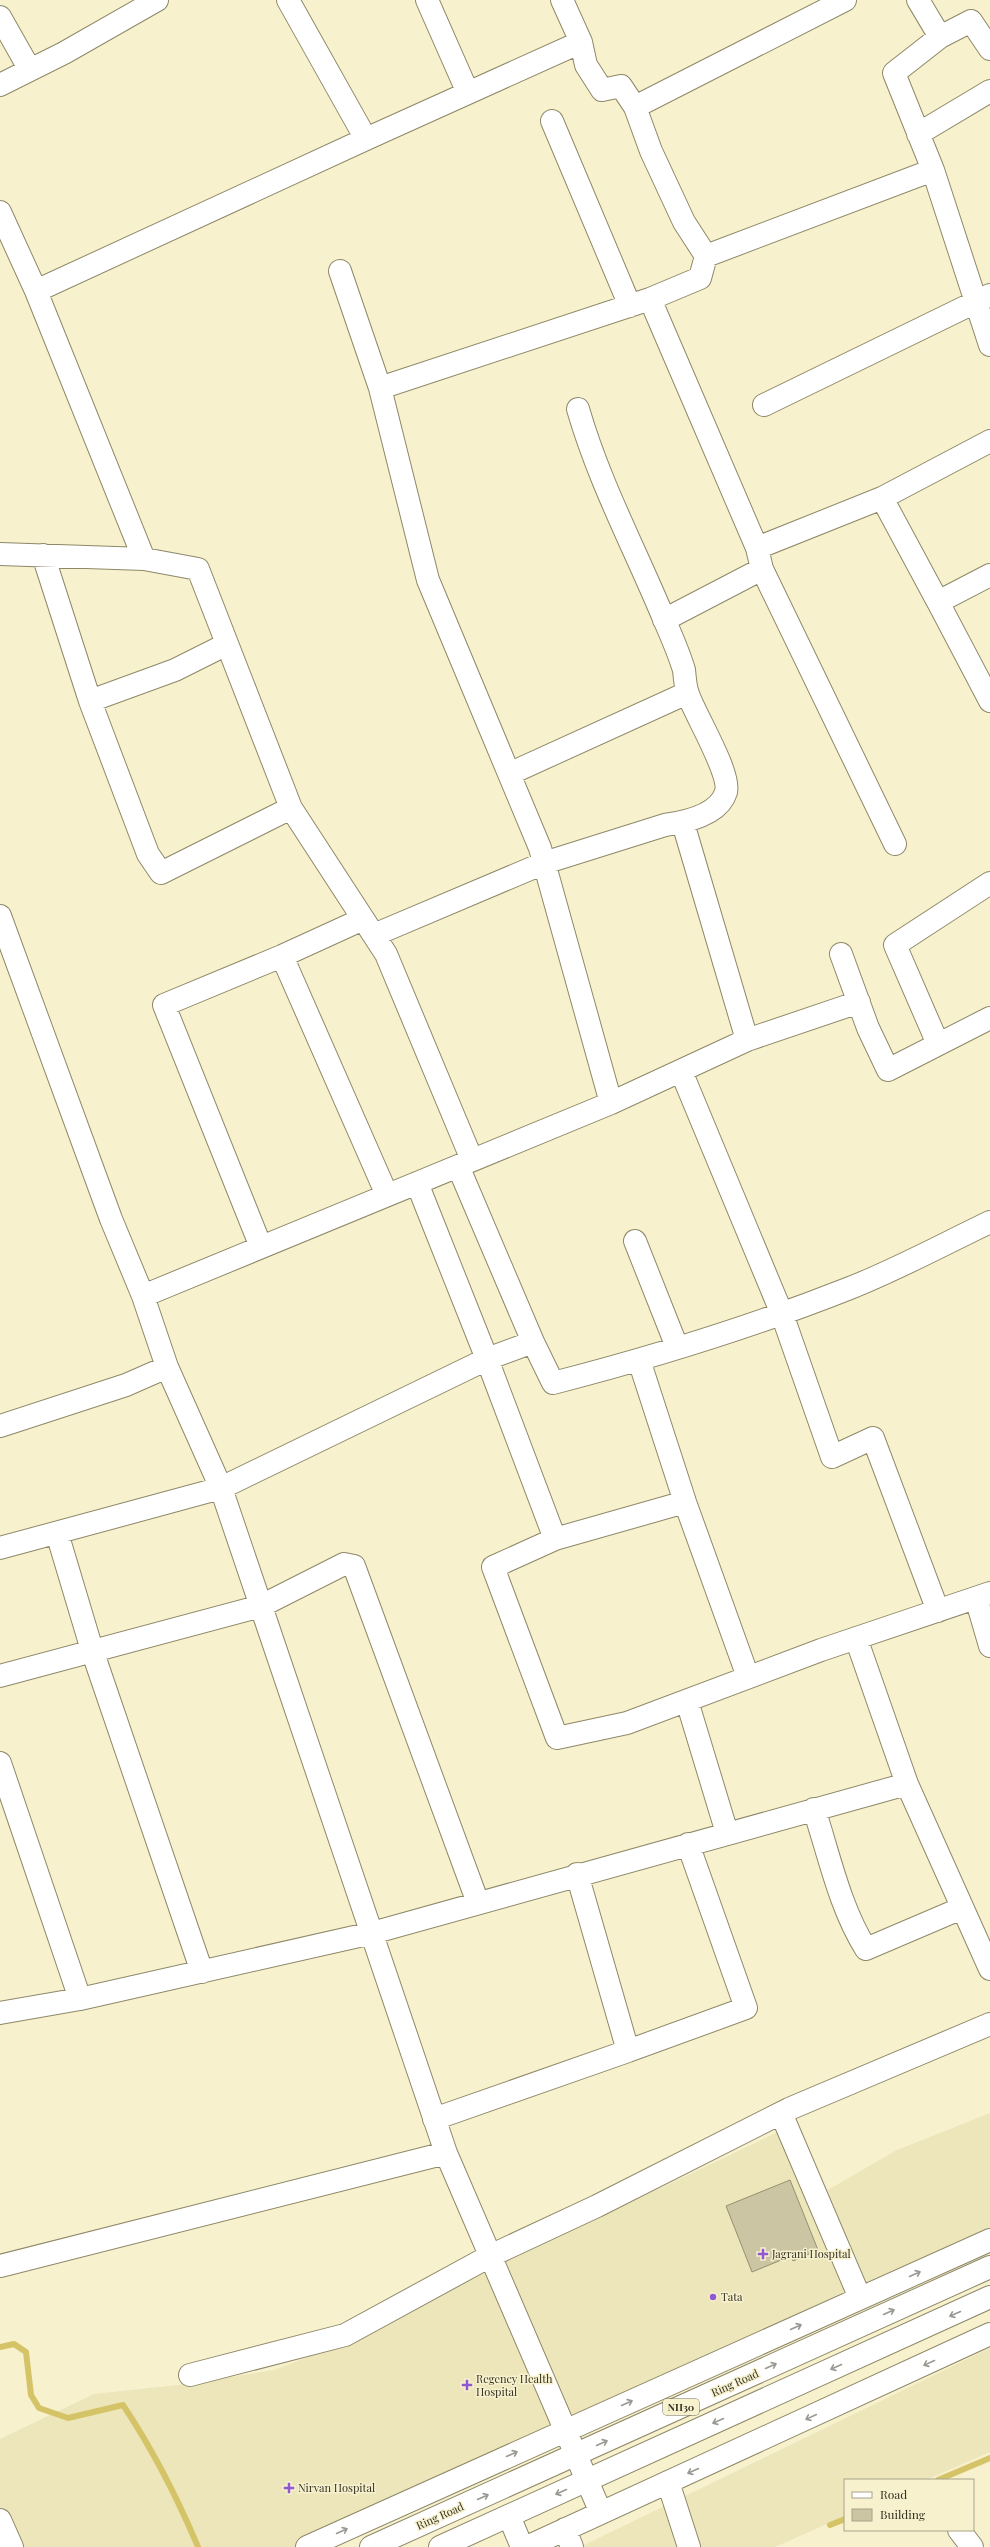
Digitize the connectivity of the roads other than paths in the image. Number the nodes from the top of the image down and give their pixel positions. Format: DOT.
graph roads {
  1 [pos="288,0"];
  2 [pos="427,0"];
  3 [pos="562,0"];
  4 [pos="846,0"];
  5 [pos="918,0"];
  6 [pos="144,3"];
  7 [pos="0,17"];
  8 [pos="940,38"];
  9 [pos="581,42"];
  10 [pos="990,49"];
  11 [pos="30,70"];
  12 [pos="0,85"];
  13 [pos="990,91"];
  14 [pos="468,93"];
  15 [pos="635,107"];
  16 [pos="552,121"];
  17 [pos="918,134"];
  18 [pos="366,139"];
  19 [pos="933,170"];
  20 [pos="0,212"];
  21 [pos="706,256"];
  22 [pos="340,271"];
  23 [pos="36,291"];
  24 [pos="983,298"];
  25 [pos="650,300"];
  26 [pos="630,306"];
  27 [pos="990,345"];
  28 [pos="380,388"];
  29 [pos="764,405"];
  30 [pos="578,409"];
  31 [pos="990,441"];
  32 [pos="882,498"];
  33 [pos="757,548"];
  34 [pos="1,551"];
  35 [pos="43,555"];
  36 [pos="144,560"];
  37 [pos="762,570"];
  38 [pos="990,575"];
  39 [pos="938,602"];
  40 [pos="664,620"];
  41 [pos="227,644"];
  42 [pos="687,693"];
  43 [pos="990,701"];
  44 [pos="90,702"];
  45 [pos="509,774"];
  46 [pos="292,808"];
  47 [pos="683,823"];
  48 [pos="895,844"];
  49 [pos="544,863"];
  50 [pos="990,883"];
  51 [pos="0,916"];
  52 [pos="369,927"];
  53 [pos="4,942"];
  54 [pos="841,954"];
  55 [pos="282,956"];
  56 [pos="859,1002"];
  57 [pos="990,1018"];
  58 [pos="747,1040"];
  59 [pos="938,1044"];
  60 [pos="681,1071"];
  61 [pos="612,1103"];
  62 [pos="465,1163"];
  63 [pos="417,1183"];
  64 [pos="387,1195"];
  65 [pos="990,1222"];
  66 [pos="635,1241"];
  67 [pos="261,1247"];
  68 [pos="143,1296"];
  69 [pos="782,1314"];
  70 [pos="533,1342"];
  71 [pos="677,1348"];
  72 [pos="488,1359"];
  73 [pos="639,1360"];
  74 [pos="167,1367"];
  75 [pos="0,1426"];
  76 [pos="221,1488"];
  77 [pos="685,1502"];
  78 [pos="57,1533"];
  79 [pos="555,1539"];
  80 [pos="0,1548"];
  81 [pos="983,1596"];
  82 [pos="261,1606"];
  83 [pos="938,1611"];
  84 [pos="856,1638"];
  85 [pos="990,1646"];
  86 [pos="92,1650"];
  87 [pos="0,1676"];
  88 [pos="748,1677"];
  89 [pos="686,1701"];
  90 [pos="1,1771"];
  91 [pos="907,1784"];
  92 [pos="814,1809"];
  93 [pos="727,1833"];
  94 [pos="688,1844"];
  95 [pos="577,1874"];
  96 [pos="478,1903"];
  97 [pos="962,1908"];
  98 [pos="372,1933"];
  99 [pos="990,1969"];
  100 [pos="202,1972"];
  101 [pos="80,1999"];
  102 [pos="0,2013"];
  103 [pos="990,2024"];
  104 [pos="628,2050"];
  105 [pos="781,2114"];
  106 [pos="434,2119"];
  107 [pos="446,2153"];
  108 [pos="990,2240"];
  109 [pos="490,2256"];
  110 [pos="0,2266"];
  111 [pos="990,2267"];
  112 [pos="990,2297"];
  113 [pos="860,2298"];
  114 [pos="990,2334"];
  115 [pos="190,2375"];
  116 [pos="566,2430"];
  117 [pos="576,2455"];
  118 [pos="587,2481"];
  119 [pos="668,2482"];
  120 [pos="601,2513"];
  121 [pos="509,2516"];
  122 [pos="0,2520"];
  123 [pos="961,2531"];
  124 [pos="569,2538"];
  125 [pos="12,2547"];
  126 [pos="307,2547"];
  127 [pos="371,2547"];
  128 [pos="440,2547"];
  129 [pos="522,2547"];
  130 [pos="527,2547"];
  131 [pos="689,2547"];
  132 [pos="972,2547"];
  1 -- 18 [label="main road"];
  2 -- 14 [label="main road"];
  3 -- 9 [label="main road"];
  4 -- 15 [label="main road"];
  5 -- 8 [label="main road"];
  6 -- 11 [label="main road"];
  7 -- 11 [label="main road"];
  8 -- 10 [label="main road"];
  8 -- 17 [label="main road"];
  9 -- 14 [label="main road"];
  9 -- 15 [label="main road"];
  11 -- 12 [label="main road"];
  13 -- 17 [label="main road"];
  14 -- 18 [label="main road"];
  15 -- 21 [label="main road"];
  16 -- 26 [label="main road"];
  17 -- 19 [label="main road"];
  18 -- 23 [label="main road"];
  19 -- 21 [label="main road"];
  19 -- 24 [label="main road"];
  20 -- 23 [label="main road"];
  21 -- 25 [label="main road"];
  22 -- 28 [label="main road"];
  23 -- 36 [label="main road"];
  24 -- 27 [label="main road"];
  24 -- 29 [label="main road"];
  25 -- 26 [label="main road"];
  25 -- 33 [label="main road"];
  26 -- 28 [label="main road"];
  28 -- 45 [label="main road"];
  30 -- 40 [label="main road"];
  31 -- 32 [label="main road"];
  32 -- 33 [label="main road"];
  32 -- 39 [label="main road"];
  33 -- 37 [label="main road"];
  34 -- 35 [label="main road"];
  35 -- 36 [label="main road"];
  35 -- 44 [label="main road"];
  36 -- 41 [label="main road"];
  37 -- 40 [label="main road"];
  37 -- 48 [label="main road"];
  38 -- 39 [label="main road"];
  39 -- 43 [label="main road"];
  40 -- 42 [label="main road"];
  41 -- 44 [label="main road"];
  41 -- 46 [label="main road"];
  42 -- 45 [label="main road"];
  42 -- 47 [label="main road"];
  44 -- 46 [label="main road"];
  45 -- 49 [label="main road"];
  46 -- 52 [label="main road"];
  47 -- 49 [label="main road"];
  47 -- 58 [label="main road"];
  49 -- 52 [label="main road"];
  49 -- 61 [label="main road"];
  50 -- 59 [label="main road"];
  51 -- 53 [label="main road"];
  52 -- 55 [label="main road"];
  52 -- 62 [label="main road"];
  53 -- 68 [label="main road"];
  54 -- 56 [label="main road"];
  55 -- 64 [label="main road"];
  55 -- 67 [label="main road"];
  56 -- 58 [label="main road"];
  56 -- 59 [label="main road"];
  57 -- 59 [label="main road"];
  58 -- 60 [label="main road"];
  60 -- 61 [label="main road"];
  60 -- 69 [label="main road"];
  61 -- 62 [label="main road"];
  62 -- 63 [label="main road"];
  62 -- 70 [label="main road"];
  63 -- 64 [label="main road"];
  63 -- 72 [label="main road"];
  64 -- 67 [label="main road"];
  65 -- 69 [label="main road"];
  66 -- 71 [label="main road"];
  67 -- 68 [label="main road"];
  68 -- 74 [label="main road"];
  69 -- 71 [label="main road"];
  69 -- 83 [label="main road"];
  70 -- 72 [label="main road"];
  70 -- 73 [label="main road"];
  71 -- 73 [label="main road"];
  72 -- 76 [label="main road"];
  72 -- 79 [label="main road"];
  73 -- 77 [label="main road"];
  74 -- 75 [label="main road"];
  74 -- 76 [label="main road"];
  76 -- 78 [label="main road"];
  76 -- 82 [label="main road"];
  77 -- 79 [label="main road"];
  77 -- 88 [label="main road"];
  78 -- 80 [label="main road"];
  78 -- 86 [label="main road"];
  79 -- 89 [label="main road"];
  81 -- 83 [label="main road"];
  81 -- 85 [label="main road"];
  82 -- 86 [label="main road"];
  82 -- 96 [label="main road"];
  82 -- 98 [label="main road"];
  83 -- 84 [label="main road"];
  84 -- 88 [label="main road"];
  84 -- 91 [label="main road"];
  86 -- 87 [label="main road"];
  86 -- 100 [label="main road"];
  88 -- 89 [label="main road"];
  89 -- 93 [label="main road"];
  90 -- 101 [label="main road"];
  91 -- 92 [label="main road"];
  91 -- 97 [label="main road"];
  92 -- 93 [label="main road"];
  92 -- 97 [label="main road"];
  93 -- 94 [label="main road"];
  94 -- 95 [label="main road"];
  94 -- 104 [label="main road"];
  95 -- 96 [label="main road"];
  95 -- 104 [label="main road"];
  96 -- 98 [label="main road"];
  97 -- 99 [label="main road"];
  98 -- 100 [label="main road"];
  98 -- 106 [label="main road"];
  100 -- 101 [label="main road"];
  101 -- 102 [label="main road"];
  103 -- 105 [label="main road"];
  104 -- 106 [label="main road"];
  105 -- 109 [label="main road"];
  105 -- 113 [label="main road"];
  106 -- 107 [label="main road"];
  107 -- 109 [label="main road"];
  107 -- 110 [label="main road"];
  113 -- 108 [label="main road, one-way"];
  109 -- 115 [label="main road"];
  109 -- 116 [label="main road"];
  117 -- 111 [label="main road, Ring Road / NH30, one-way"];
  112 -- 118 [label="main road, NH30, one-way"];
  116 -- 113 [label="main road, one-way"];
  114 -- 119 [label="main road, one-way"];
  116 -- 117 [label="main road"];
  126 -- 116 [label="main road, one-way"];
  117 -- 118 [label="main road"];
  127 -- 117 [label="main road, Ring Road / NH30, one-way"];
  118 -- 120 [label="main road"];
  118 -- 121 [label="main road, NH30, one-way"];
  119 -- 120 [label="main road"];
  119 -- 131 [label="main road"];
  120 -- 124 [label="main road"];
  121 -- 128 [label="main road, NH30"];
  121 -- 129 [label="main road"];
  122 -- 125 [label="main road"];
  123 -- 132 [label="main road"];
  124 -- 130 [label="main road"];
}
